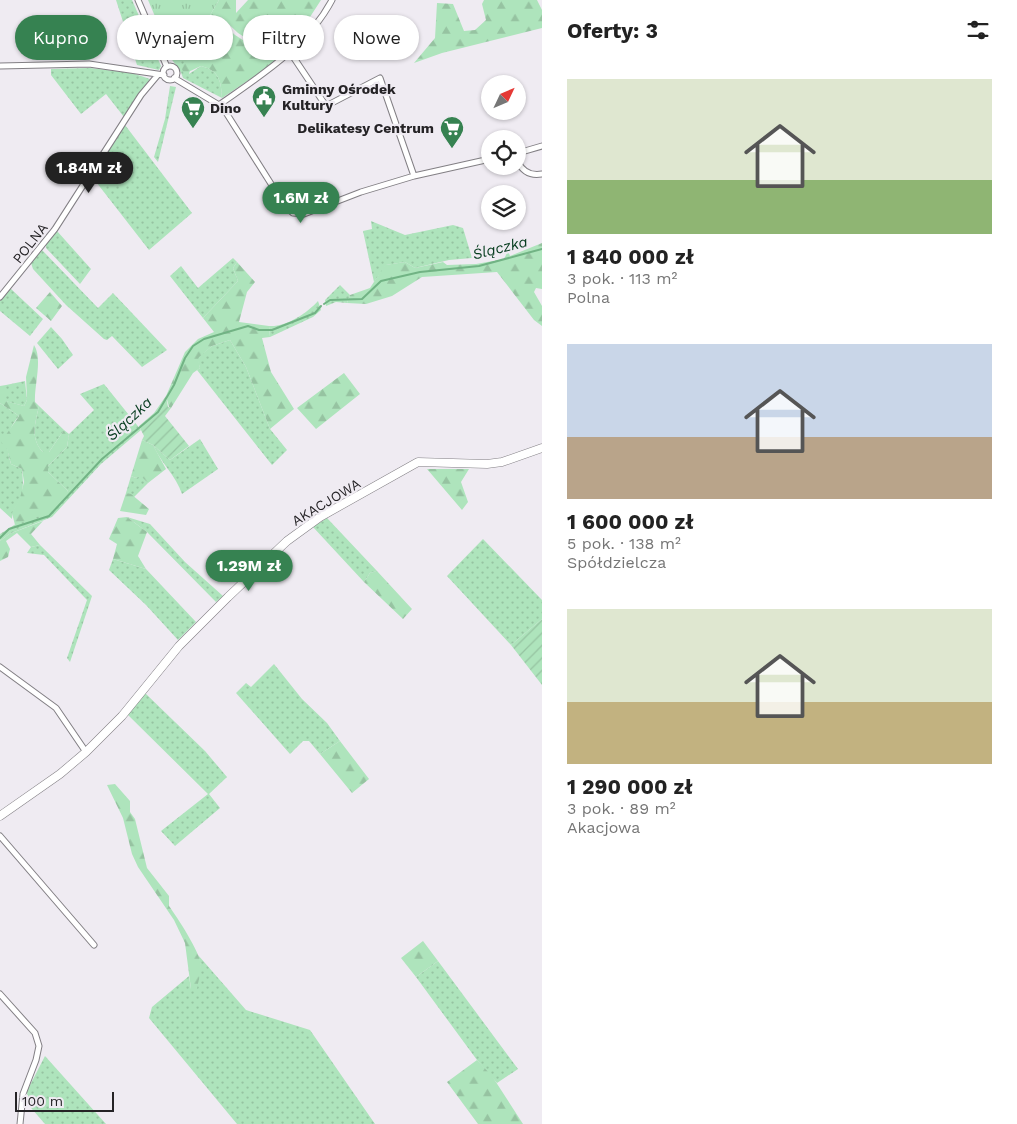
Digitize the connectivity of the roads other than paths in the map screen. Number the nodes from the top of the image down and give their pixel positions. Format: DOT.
graph roads {
  1 [pos="138,0"];
  2 [pos="332,0"];
  3 [pos="323,15"];
  4 [pos="279,60"];
  5 [pos="295,60"];
  6 [pos="0,66"];
  7 [pos="167,67"];
  8 [pos="164,75"];
  9 [pos="157,76"];
  10 [pos="174,78"];
  11 [pos="219,104"];
  12 [pos="542,146"];
  13 [pos="526,151"];
  14 [pos="481,161"];
  15 [pos="526,172"];
  16 [pos="542,174"];
  17 [pos="414,176"];
  18 [pos="0,297"];
  19 [pos="542,448"];
  20 [pos="0,667"];
  21 [pos="86,752"];
  22 [pos="0,816"];
  23 [pos="0,836"];
  24 [pos="94,945"];
  25 [pos="0,994"];
  26 [pos="20,1124"];
  1 -- 7 [label="street"];
  2 -- 3 [label="street"];
  4 -- 11 [label="street"];
  5 -- 17 [label="street"];
  6 -- 9 [label="street"];
  7 -- 8 [label="street"];
  7 -- 10 [label="street"];
  8 -- 9 [label="street"];
  8 -- 10 [label="street"];
  9 -- 18 [label="street, POLNA"];
  10 -- 11 [label="street"];
  11 -- 17 [label="street"];
  12 -- 13 [label="street"];
  14 -- 17 [label="street"];
  15 -- 16 [label="street"];
  19 -- 21 [label="street, AKACJOWA"];
  20 -- 21 [label="street"];
  21 -- 22 [label="street, AKACJOWA"];
  23 -- 24 [label="street"];
  25 -- 26 [label="street"];
}
